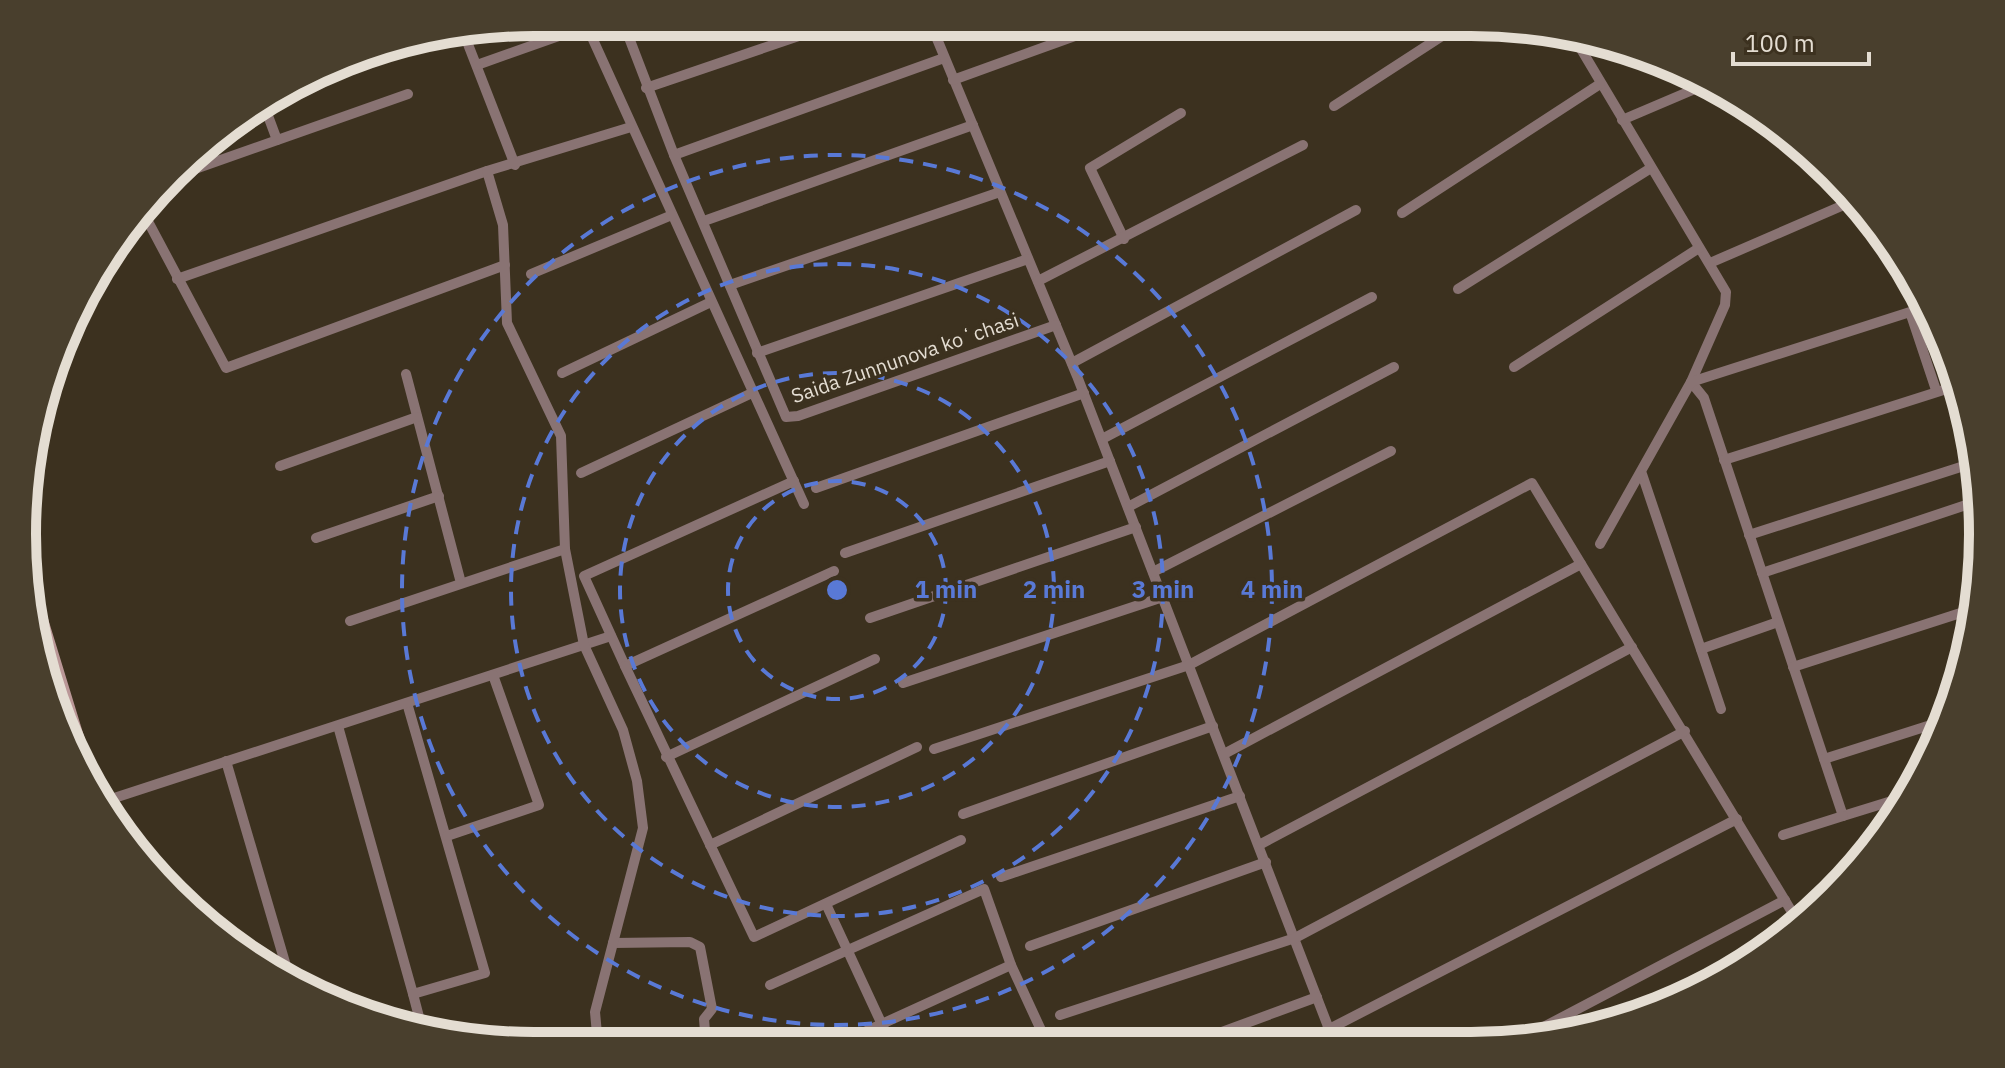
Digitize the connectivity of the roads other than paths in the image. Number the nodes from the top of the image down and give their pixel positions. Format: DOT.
graph roads {
  1 [pos="554,36"];
  2 [pos="591,36"];
  3 [pos="628,36"];
  4 [pos="799,36"];
  5 [pos="935,36"];
  6 [pos="1067,36"];
  7 [pos="1442,36"];
  8 [pos="467,40"];
  9 [pos="1580,49"];
  10 [pos="944,58"];
  11 [pos="477,65"];
  12 [pos="953,80"];
  13 [pos="1600,84"];
  14 [pos="646,88"];
  15 [pos="1695,89"];
  16 [pos="408,94"];
  17 [pos="1334,106"];
  18 [pos="1181,113"];
  19 [pos="267,114"];
  20 [pos="1622,120"];
  21 [pos="973,125"];
  22 [pos="631,127"];
  23 [pos="277,140"];
  24 [pos="1303,145"];
  25 [pos="674,155"];
  26 [pos="515,165"];
  27 [pos="197,168"];
  28 [pos="1651,168"];
  29 [pos="487,171"];
  30 [pos="1000,192"];
  31 [pos="1844,205"];
  32 [pos="1356,210"];
  33 [pos="1402,213"];
  34 [pos="672,215"];
  35 [pos="148,221"];
  36 [pos="704,221"];
  37 [pos="1124,239"];
  38 [pos="1699,248"];
  39 [pos="1028,259"];
  40 [pos="1710,263"];
  41 [pos="505,265"];
  42 [pos="531,274"];
  43 [pos="177,279"];
  44 [pos="1038,281"];
  45 [pos="730,285"];
  46 [pos="1458,289"];
  47 [pos="1372,297"];
  48 [pos="711,302"];
  49 [pos="1915,310"];
  50 [pos="1056,325"];
  51 [pos="757,353"];
  52 [pos="1072,363"];
  53 [pos="1394,367"];
  54 [pos="1514,367"];
  55 [pos="562,373"];
  56 [pos="406,374"];
  57 [pos="1691,382"];
  58 [pos="1946,385"];
  59 [pos="1936,390"];
  60 [pos="752,393"];
  61 [pos="1084,393"];
  62 [pos="417,417"];
  63 [pos="1102,439"];
  64 [pos="1391,451"];
  65 [pos="1724,460"];
  66 [pos="1110,461"];
  67 [pos="280,466"];
  68 [pos="1964,466"];
  69 [pos="581,473"];
  70 [pos="1642,474"];
  71 [pos="794,481"];
  72 [pos="816,488"];
  73 [pos="439,496"];
  74 [pos="804,504"];
  75 [pos="1968,504"];
  76 [pos="1128,507"];
  77 [pos="1136,527"];
  78 [pos="1749,535"];
  79 [pos="316,538"];
  80 [pos="1600,544"];
  81 [pos="565,549"];
  82 [pos="845,553"];
  83 [pos="1581,564"];
  84 [pos="834,571"];
  85 [pos="1153,572"];
  86 [pos="1762,573"];
  87 [pos="461,583"];
  88 [pos="1163,597"];
  89 [pos="1962,612"];
  90 [pos="870,618"];
  91 [pos="350,621"];
  92 [pos="1778,622"];
  93 [pos="611,636"];
  94 [pos="584,645"];
  95 [pos="1632,647"];
  96 [pos="1701,649"];
  97 [pos="875,659"];
  98 [pos="1189,665"];
  99 [pos="625,666"];
  100 [pos="1793,667"];
  101 [pos="493,675"];
  102 [pos="903,683"];
  103 [pos="407,703"];
  104 [pos="1721,709"];
  105 [pos="1931,725"];
  106 [pos="338,726"];
  107 [pos="1213,726"];
  108 [pos="1685,731"];
  109 [pos="917,747"];
  110 [pos="934,749"];
  111 [pos="1224,754"];
  112 [pos="666,757"];
  113 [pos="1824,759"];
  114 [pos="226,761"];
  115 [pos="1240,796"];
  116 [pos="112,799"];
  117 [pos="1891,801"];
  118 [pos="963,814"];
  119 [pos="1843,816"];
  120 [pos="1737,819"];
  121 [pos="1783,835"];
  122 [pos="447,836"];
  123 [pos="961,840"];
  124 [pos="710,845"];
  125 [pos="1259,845"];
  126 [pos="1266,862"];
  127 [pos="1001,877"];
  128 [pos="1785,900"];
  129 [pos="826,904"];
  130 [pos="1793,913"];
  131 [pos="1295,938"];
  132 [pos="613,943"];
  133 [pos="1030,946"];
  134 [pos="848,950"];
  135 [pos="286,965"];
  136 [pos="1011,965"];
  137 [pos="770,985"];
  138 [pos="413,994"];
  139 [pos="1317,997"];
  140 [pos="1060,1015"];
  141 [pos="419,1018"];
  142 [pos="882,1023"];
  143 [pos="1545,1026"];
  144 [pos="1330,1030"];
  145 [pos="597,1032"];
  146 [pos="705,1032"];
  147 [pos="863,1032"];
  148 [pos="886,1032"];
  149 [pos="1040,1032"];
  150 [pos="1222,1032"];
  151 [pos="1326,1032"];
  1 -- 11 [label="street"];
  2 -- 22 [label="street"];
  3 -- 14 [label="street"];
  4 -- 14 [label="street"];
  5 -- 10 [label="street"];
  6 -- 12 [label="street"];
  7 -- 17 [label="street"];
  8 -- 11 [label="street"];
  9 -- 13 [label="street"];
  10 -- 12 [label="street"];
  10 -- 25 [label="street"];
  11 -- 26 [label="street"];
  12 -- 21 [label="street"];
  13 -- 20 [label="street"];
  13 -- 33 [label="street"];
  14 -- 25 [label="street"];
  15 -- 20 [label="street"];
  16 -- 23 [label="street"];
  18 -- 37 [label="street"];
  19 -- 23 [label="street"];
  20 -- 28 [label="street"];
  21 -- 30 [label="street"];
  21 -- 36 [label="street"];
  22 -- 26 [label="street"];
  22 -- 34 [label="street"];
  23 -- 27 [label="street"];
  24 -- 37 [label="street"];
  25 -- 36 [label="street"];
  26 -- 29 [label="street"];
  28 -- 38 [label="street"];
  28 -- 46 [label="street"];
  29 -- 41 [label="street"];
  29 -- 43 [label="street"];
  30 -- 39 [label="street"];
  30 -- 45 [label="street"];
  31 -- 40 [label="street"];
  32 -- 52 [label="street"];
  34 -- 42 [label="street"];
  34 -- 48 [label="street"];
  35 -- 43 [label="street"];
  36 -- 45 [label="street"];
  37 -- 44 [label="street"];
  38 -- 40 [label="street"];
  38 -- 54 [label="street"];
  39 -- 44 [label="street"];
  39 -- 51 [label="street"];
  40 -- 57 [label="street"];
  41 -- 43 [label="street"];
  41 -- 81 [label="street"];
  44 -- 50 [label="street"];
  45 -- 51 [label="street"];
  47 -- 63 [label="street"];
  48 -- 55 [label="street"];
  48 -- 60 [label="street"];
  49 -- 57 [label="street"];
  49 -- 59 [label="street"];
  50 -- 51 [label="street, Saida Zunnunova koʻchasi"];
  50 -- 52 [label="street"];
  52 -- 61 [label="street"];
  53 -- 76 [label="street"];
  56 -- 62 [label="street"];
  57 -- 65 [label="street"];
  57 -- 70 [label="street"];
  58 -- 59 [label="street"];
  59 -- 65 [label="street"];
  60 -- 69 [label="street"];
  60 -- 71 [label="street"];
  61 -- 63 [label="street"];
  61 -- 72 [label="street"];
  62 -- 67 [label="street"];
  62 -- 73 [label="street"];
  63 -- 66 [label="street"];
  64 -- 85 [label="street"];
  65 -- 78 [label="street"];
  66 -- 76 [label="street"];
  66 -- 82 [label="street"];
  68 -- 78 [label="street"];
  70 -- 80 [label="street"];
  70 -- 96 [label="street"];
  71 -- 74 [label="street"];
  71 -- 93 [label="street"];
  73 -- 79 [label="street"];
  73 -- 87 [label="street"];
  75 -- 86 [label="street"];
  76 -- 77 [label="street"];
  77 -- 85 [label="street"];
  77 -- 90 [label="street"];
  78 -- 86 [label="street"];
  81 -- 87 [label="street"];
  81 -- 94 [label="street"];
  83 -- 95 [label="street"];
  83 -- 98 [label="street"];
  83 -- 111 [label="street"];
  84 -- 99 [label="street"];
  85 -- 88 [label="street"];
  86 -- 92 [label="street"];
  87 -- 91 [label="street"];
  88 -- 98 [label="street"];
  88 -- 102 [label="street"];
  89 -- 100 [label="street"];
  92 -- 96 [label="street"];
  92 -- 100 [label="street"];
  93 -- 94 [label="street"];
  93 -- 99 [label="street"];
  94 -- 101 [label="street"];
  94 -- 132 [label="street"];
  95 -- 108 [label="street"];
  95 -- 125 [label="street"];
  96 -- 104 [label="street"];
  97 -- 112 [label="street"];
  98 -- 107 [label="street"];
  98 -- 110 [label="street"];
  99 -- 112 [label="street"];
  100 -- 113 [label="street"];
  101 -- 103 [label="street"];
  101 -- 122 [label="street"];
  103 -- 106 [label="street"];
  103 -- 122 [label="street"];
  105 -- 113 [label="street"];
  106 -- 114 [label="street"];
  106 -- 138 [label="street"];
  107 -- 111 [label="street"];
  107 -- 118 [label="street"];
  108 -- 120 [label="street"];
  108 -- 131 [label="street"];
  109 -- 124 [label="street"];
  111 -- 115 [label="street"];
  112 -- 124 [label="street"];
  113 -- 119 [label="street"];
  114 -- 116 [label="street"];
  114 -- 135 [label="street"];
  115 -- 125 [label="street"];
  115 -- 127 [label="street"];
  117 -- 119 [label="street"];
  119 -- 121 [label="street"];
  120 -- 128 [label="street"];
  120 -- 144 [label="street"];
  122 -- 138 [label="street"];
  123 -- 129 [label="street"];
  124 -- 129 [label="street"];
  125 -- 126 [label="street"];
  126 -- 131 [label="street"];
  126 -- 133 [label="street"];
  128 -- 130 [label="street"];
  128 -- 143 [label="street"];
  129 -- 134 [label="street"];
  131 -- 139 [label="street"];
  131 -- 140 [label="street"];
  132 -- 145 [label="street"];
  132 -- 146 [label="street"];
  134 -- 136 [label="street"];
  134 -- 137 [label="street"];
  134 -- 142 [label="street"];
  136 -- 142 [label="street"];
  136 -- 149 [label="street"];
  138 -- 141 [label="street"];
  139 -- 144 [label="street"];
  139 -- 150 [label="street"];
  142 -- 147 [label="street"];
  142 -- 148 [label="street"];
  144 -- 151 [label="street"];
}
